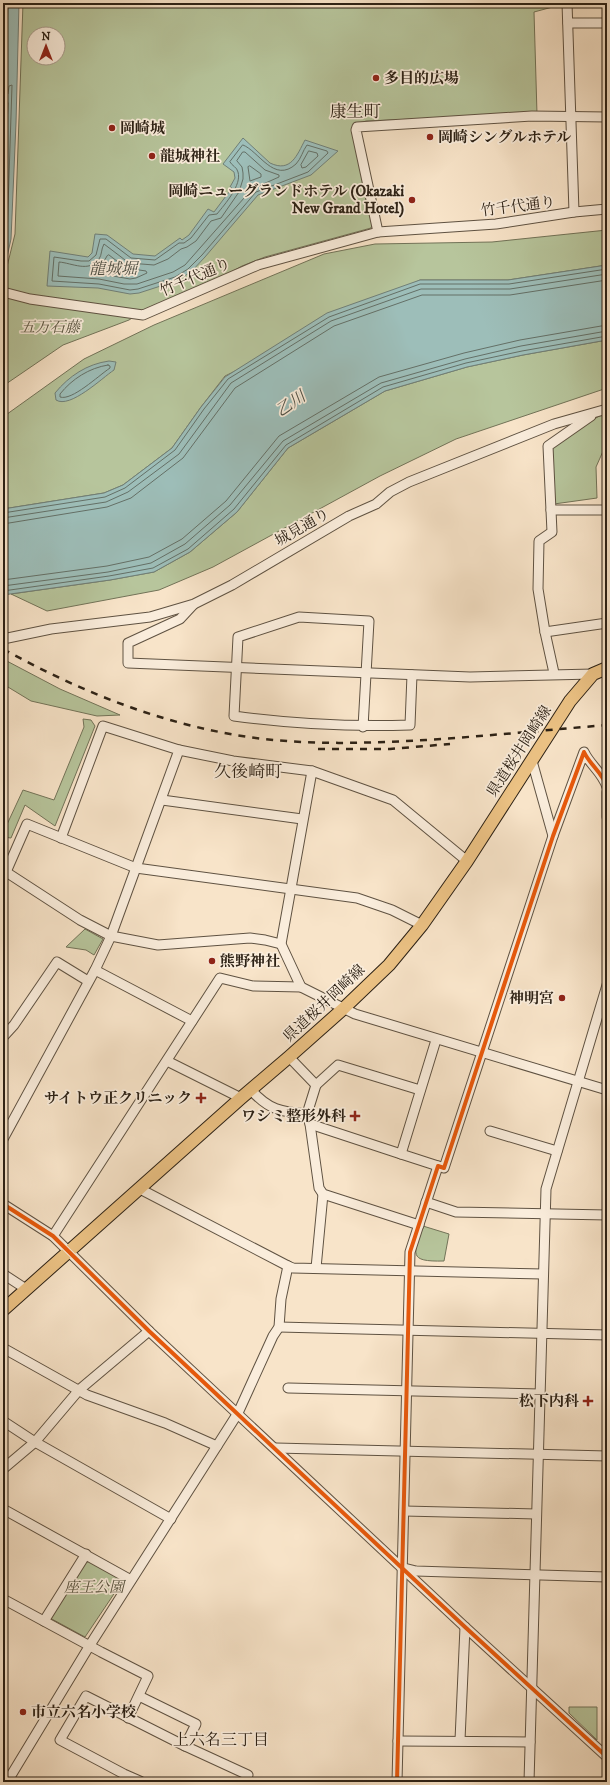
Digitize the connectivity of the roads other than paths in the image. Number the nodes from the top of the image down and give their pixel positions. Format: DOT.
graph roads {
  1 [pos="567,3"];
  2 [pos="607,22"];
  3 [pos="568,23"];
  4 [pos="571,117"];
  5 [pos="607,117"];
  6 [pos="607,210"];
  7 [pos="574,212"];
  8 [pos="378,232"];
  9 [pos="3,292"];
  10 [pos="607,409"];
  11 [pos="596,412"];
  12 [pos="551,510"];
  13 [pos="607,510"];
  14 [pos="194,604"];
  15 [pos="607,623"];
  16 [pos="545,632"];
  17 [pos="3,639"];
  18 [pos="236,667"];
  19 [pos="607,668"];
  20 [pos="366,673"];
  21 [pos="554,674"];
  22 [pos="594,674"];
  23 [pos="412,675"];
  24 [pos="363,727"];
  25 [pos="179,750"];
  26 [pos="532,761"];
  27 [pos="312,772"];
  28 [pos="607,787"];
  29 [pos="607,792"];
  30 [pos="162,800"];
  31 [pos="607,817"];
  32 [pos="302,819"];
  33 [pos="553,836"];
  34 [pos="61,838"];
  35 [pos="467,861"];
  36 [pos="136,868"];
  37 [pos="5,871"];
  38 [pos="291,890"];
  39 [pos="422,925"];
  40 [pos="111,936"];
  41 [pos="281,944"];
  42 [pos="95,970"];
  43 [pos="88,981"];
  44 [pos="607,985"];
  45 [pos="301,987"];
  46 [pos="343,1009"];
  47 [pos="192,1021"];
  48 [pos="3,1037"];
  49 [pos="436,1040"];
  50 [pos="482,1053"];
  51 [pos="289,1058"];
  52 [pos="167,1061"];
  53 [pos="579,1082"];
  54 [pos="316,1085"];
  55 [pos="251,1090"];
  56 [pos="420,1090"];
  57 [pos="607,1090"];
  58 [pos="241,1098"];
  59 [pos="307,1114"];
  60 [pos="310,1124"];
  61 [pos="490,1131"];
  62 [pos="3,1139"];
  63 [pos="557,1151"];
  64 [pos="401,1154"];
  65 [pos="438,1166"];
  66 [pos="140,1189"];
  67 [pos="323,1194"];
  68 [pos="426,1202"];
  69 [pos="3,1204"];
  70 [pos="545,1214"];
  71 [pos="607,1215"];
  72 [pos="418,1225"];
  73 [pos="53,1236"];
  74 [pos="67,1252"];
  75 [pos="288,1266"];
  76 [pos="316,1268"];
  77 [pos="410,1270"];
  78 [pos="3,1274"];
  79 [pos="544,1274"];
  80 [pos="26,1289"];
  81 [pos="3,1310"];
  82 [pos="279,1327"];
  83 [pos="408,1330"];
  84 [pos="149,1331"];
  85 [pos="542,1334"];
  86 [pos="607,1335"];
  87 [pos="3,1348"];
  88 [pos="288,1388"];
  89 [pos="79,1390"];
  90 [pos="407,1391"];
  91 [pos="540,1394"];
  92 [pos="238,1413"];
  93 [pos="3,1421"];
  94 [pos="35,1442"];
  95 [pos="217,1446"];
  96 [pos="276,1448"];
  97 [pos="406,1451"];
  98 [pos="539,1454"];
  99 [pos="607,1456"];
  100 [pos="3,1469"];
  101 [pos="3,1509"];
  102 [pos="404,1512"];
  103 [pos="536,1514"];
  104 [pos="171,1519"];
  105 [pos="86,1554"];
  106 [pos="403,1568"];
  107 [pos="536,1575"];
  108 [pos="607,1577"];
  109 [pos="132,1580"];
  110 [pos="3,1599"];
  111 [pos="44,1621"];
  112 [pos="464,1627"];
  113 [pos="90,1645"];
  114 [pos="532,1687"];
  115 [pos="139,1696"];
  116 [pos="128,1718"];
  117 [pos="460,1740"];
  118 [pos="398,1741"];
  119 [pos="530,1742"];
  120 [pos="186,1746"];
  121 [pos="607,1757"];
  122 [pos="6,1782"];
  123 [pos="141,1782"];
  124 [pos="245,1782"];
  125 [pos="397,1782"];
  126 [pos="529,1782"];
  1 -- 3 [label="street"];
  2 -- 3 [label="street"];
  3 -- 4 [label="street"];
  4 -- 5 [label="street"];
  4 -- 7 [label="street"];
  4 -- 8 [label="street"];
  6 -- 7 [label="street, 竹千代通り"];
  7 -- 8 [label="street, 竹千代通り"];
  8 -- 9 [label="street, 竹千代通り"];
  10 -- 11 [label="street, 城見通り"];
  11 -- 12 [label="street"];
  11 -- 14 [label="street, 城見通り"];
  12 -- 13 [label="street"];
  12 -- 16 [label="street"];
  14 -- 17 [label="street, 城見通り"];
  14 -- 18 [label="street"];
  15 -- 16 [label="street"];
  16 -- 21 [label="street"];
  18 -- 20 [label="street"];
  18 -- 20 [label="street"];
  18 -- 24 [label="street"];
  19 -- 22 [label="main road, 県道桜井岡崎線"];
  20 -- 23 [label="street"];
  20 -- 24 [label="street"];
  21 -- 22 [label="street"];
  21 -- 23 [label="street"];
  22 -- 26 [label="main road, 県道桜井岡崎線"];
  23 -- 24 [label="street"];
  25 -- 27 [label="street"];
  25 -- 30 [label="street"];
  25 -- 34 [label="street"];
  26 -- 33 [label="street"];
  26 -- 35 [label="main road, 県道桜井岡崎線"];
  27 -- 32 [label="street"];
  27 -- 35 [label="street"];
  28 -- 33 [label="street"];
  29 -- 31 [label="street"];
  30 -- 32 [label="street"];
  30 -- 36 [label="street"];
  32 -- 38 [label="street"];
  33 -- 50 [label="street"];
  34 -- 36 [label="street"];
  34 -- 37 [label="street"];
  35 -- 39 [label="main road, 県道桜井岡崎線"];
  36 -- 38 [label="street"];
  36 -- 40 [label="street"];
  37 -- 40 [label="street"];
  38 -- 39 [label="street"];
  38 -- 41 [label="street"];
  39 -- 46 [label="main road, 県道桜井岡崎線"];
  40 -- 41 [label="street"];
  40 -- 42 [label="street"];
  41 -- 45 [label="street"];
  42 -- 43 [label="street"];
  42 -- 47 [label="street"];
  43 -- 48 [label="street"];
  43 -- 62 [label="street"];
  44 -- 53 [label="street"];
  45 -- 46 [label="street"];
  45 -- 47 [label="street"];
  46 -- 49 [label="street"];
  46 -- 51 [label="main road, 県道桜井岡崎線"];
  47 -- 52 [label="street"];
  49 -- 50 [label="street"];
  49 -- 56 [label="street"];
  50 -- 53 [label="street"];
  50 -- 65 [label="street"];
  51 -- 54 [label="street"];
  51 -- 55 [label="main road, 県道桜井岡崎線"];
  52 -- 58 [label="street"];
  52 -- 73 [label="street"];
  53 -- 57 [label="street"];
  53 -- 63 [label="street"];
  54 -- 56 [label="street"];
  54 -- 59 [label="street"];
  55 -- 58 [label="main road, 県道桜井岡崎線"];
  55 -- 59 [label="street"];
  56 -- 64 [label="street"];
  58 -- 66 [label="main road, 県道桜井岡崎線"];
  59 -- 60 [label="street"];
  60 -- 64 [label="street"];
  60 -- 67 [label="street"];
  61 -- 63 [label="street"];
  63 -- 70 [label="street"];
  64 -- 65 [label="street"];
  65 -- 68 [label="street"];
  66 -- 74 [label="main road, 県道桜井岡崎線"];
  66 -- 75 [label="street"];
  67 -- 72 [label="street"];
  67 -- 76 [label="street"];
  68 -- 70 [label="street"];
  68 -- 72 [label="street"];
  69 -- 73 [label="street"];
  70 -- 71 [label="street"];
  70 -- 79 [label="street"];
  72 -- 77 [label="street"];
  73 -- 74 [label="street"];
  74 -- 80 [label="main road, 県道桜井岡崎線"];
  74 -- 84 [label="street"];
  75 -- 76 [label="street"];
  75 -- 82 [label="street"];
  76 -- 77 [label="street"];
  77 -- 79 [label="street"];
  77 -- 83 [label="street"];
  78 -- 80 [label="street"];
  79 -- 85 [label="street"];
  80 -- 81 [label="main road, 県道桜井岡崎線"];
  82 -- 83 [label="street"];
  82 -- 92 [label="street"];
  83 -- 85 [label="street"];
  83 -- 90 [label="street"];
  84 -- 89 [label="street"];
  84 -- 92 [label="street"];
  85 -- 86 [label="street"];
  85 -- 91 [label="street"];
  87 -- 89 [label="street"];
  88 -- 90 [label="street"];
  89 -- 94 [label="street"];
  89 -- 95 [label="street"];
  90 -- 91 [label="street"];
  90 -- 97 [label="street"];
  91 -- 98 [label="street"];
  92 -- 95 [label="street"];
  92 -- 96 [label="street"];
  93 -- 94 [label="street"];
  94 -- 100 [label="street"];
  94 -- 104 [label="street"];
  95 -- 104 [label="street"];
  96 -- 97 [label="street"];
  96 -- 106 [label="street"];
  97 -- 98 [label="street"];
  97 -- 102 [label="street"];
  98 -- 99 [label="street"];
  98 -- 103 [label="street"];
  101 -- 105 [label="street"];
  102 -- 103 [label="street"];
  102 -- 106 [label="street"];
  103 -- 107 [label="street"];
  104 -- 109 [label="street"];
  105 -- 109 [label="street"];
  105 -- 111 [label="street"];
  106 -- 107 [label="street"];
  106 -- 112 [label="street"];
  106 -- 118 [label="street"];
  107 -- 108 [label="street"];
  107 -- 114 [label="street"];
  109 -- 113 [label="street"];
  110 -- 111 [label="street"];
  111 -- 113 [label="street"];
  112 -- 114 [label="street"];
  112 -- 117 [label="street"];
  113 -- 115 [label="street"];
  113 -- 122 [label="street"];
  114 -- 119 [label="street"];
  114 -- 121 [label="street"];
  115 -- 116 [label="street"];
  115 -- 120 [label="street"];
  116 -- 120 [label="street"];
  116 -- 123 [label="street"];
  117 -- 118 [label="street"];
  117 -- 119 [label="street"];
  118 -- 125 [label="street"];
  119 -- 126 [label="street"];
  120 -- 124 [label="street"];
}
